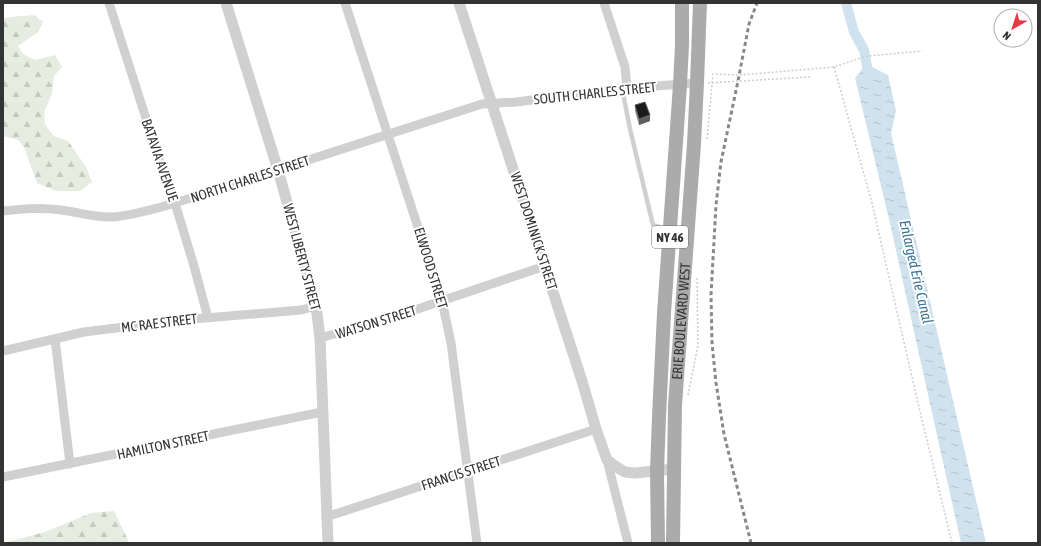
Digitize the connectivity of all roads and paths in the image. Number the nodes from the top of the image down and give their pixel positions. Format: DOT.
graph roads {
  1 [pos="109,3"];
  2 [pos="226,3"];
  3 [pos="345,3"];
  4 [pos="459,3"];
  5 [pos="604,3"];
  6 [pos="682,3"];
  7 [pos="700,3"];
  8 [pos="922,51"];
  9 [pos="834,67"];
  10 [pos="810,77"];
  11 [pos="697,83"];
  12 [pos="712,83"];
  13 [pos="680,85"];
  14 [pos="624,88"];
  15 [pos="492,104"];
  16 [pos="388,135"];
  17 [pos="706,145"];
  18 [pos="278,170"];
  19 [pos="176,203"];
  20 [pos="3,211"];
  21 [pos="670,230"];
  22 [pos="545,266"];
  23 [pos="697,274"];
  24 [pos="442,301"];
  25 [pos="316,306"];
  26 [pos="208,318"];
  27 [pos="320,338"];
  28 [pos="55,339"];
  29 [pos="3,351"];
  30 [pos="687,399"];
  31 [pos="322,412"];
  32 [pos="596,429"];
  33 [pos="607,460"];
  34 [pos="70,464"];
  35 [pos="674,469"];
  36 [pos="468,470"];
  37 [pos="657,471"];
  38 [pos="3,478"];
  39 [pos="326,516"];
  40 [pos="328,543"];
  41 [pos="477,543"];
  42 [pos="628,543"];
  43 [pos="658,543"];
  44 [pos="673,543"];
  45 [pos="952,543"];
  1 -- 19 [label="street, BATAVIA AVENUE"];
  2 -- 18 [label="street, WEST LIBERTY STREET"];
  3 -- 16 [label="street, ELWOOD STREET"];
  4 -- 15 [label="street, WEST DOMINICK STREET"];
  5 -- 14 [label="street"];
  6 -- 13 [label="main road, ERIE BOULEVARD WEST / NY 46"];
  7 -- 11 [label="main road, ERIE BOULEVARD WEST / NY 46"];
  8 -- 9 [label="path"];
  9 -- 12 [label="path"];
  9 -- 45 [label="path"];
  10 -- 12 [label="path"];
  11 -- 12 [label="path"];
  11 -- 13 [label="street, SOUTH CHARLES STREET"];
  11 -- 35 [label="main road, ERIE BOULEVARD WEST / NY 46"];
  12 -- 17 [label="path"];
  13 -- 14 [label="street, SOUTH CHARLES STREET"];
  13 -- 21 [label="main road, ERIE BOULEVARD WEST / NY 46"];
  14 -- 15 [label="street, SOUTH CHARLES STREET"];
  14 -- 21 [label="lane"];
  15 -- 16 [label="street, NORTH CHARLES STREET"];
  15 -- 22 [label="street, WEST DOMINICK STREET"];
  16 -- 18 [label="street, NORTH CHARLES STREET"];
  16 -- 24 [label="street, ELWOOD STREET"];
  18 -- 19 [label="street, NORTH CHARLES STREET"];
  18 -- 25 [label="street, WEST LIBERTY STREET"];
  19 -- 20 [label="street, NORTH CHARLES STREET"];
  19 -- 26 [label="street, BATAVIA AVENUE"];
  21 -- 37 [label="main road, ERIE BOULEVARD WEST / NY 46"];
  22 -- 24 [label="street, WATSON STREET"];
  22 -- 32 [label="street, WEST DOMINICK STREET"];
  23 -- 30 [label="path"];
  24 -- 27 [label="street, WATSON STREET"];
  24 -- 36 [label="street, ELWOOD STREET"];
  25 -- 26 [label="street, MC RAE STREET"];
  25 -- 27 [label="street, WEST LIBERTY STREET"];
  26 -- 28 [label="street, MC RAE STREET"];
  27 -- 31 [label="street, WEST LIBERTY STREET"];
  28 -- 29 [label="street, MC RAE STREET"];
  28 -- 34 [label="street"];
  31 -- 34 [label="street, HAMILTON STREET"];
  31 -- 39 [label="street, WEST LIBERTY STREET"];
  32 -- 33 [label="street, WEST DOMINICK STREET"];
  32 -- 36 [label="street, FRANCIS STREET"];
  33 -- 37 [label="street"];
  33 -- 42 [label="street, WEST DOMINICK STREET"];
  34 -- 38 [label="street, HAMILTON STREET"];
  35 -- 37 [label="street"];
  35 -- 44 [label="main road, ERIE BOULEVARD WEST / NY 46"];
  36 -- 39 [label="street, FRANCIS STREET"];
  36 -- 41 [label="street, ELWOOD STREET"];
  37 -- 43 [label="main road, ERIE BOULEVARD WEST / NY 46"];
  39 -- 40 [label="street, WEST LIBERTY STREET"];
}
